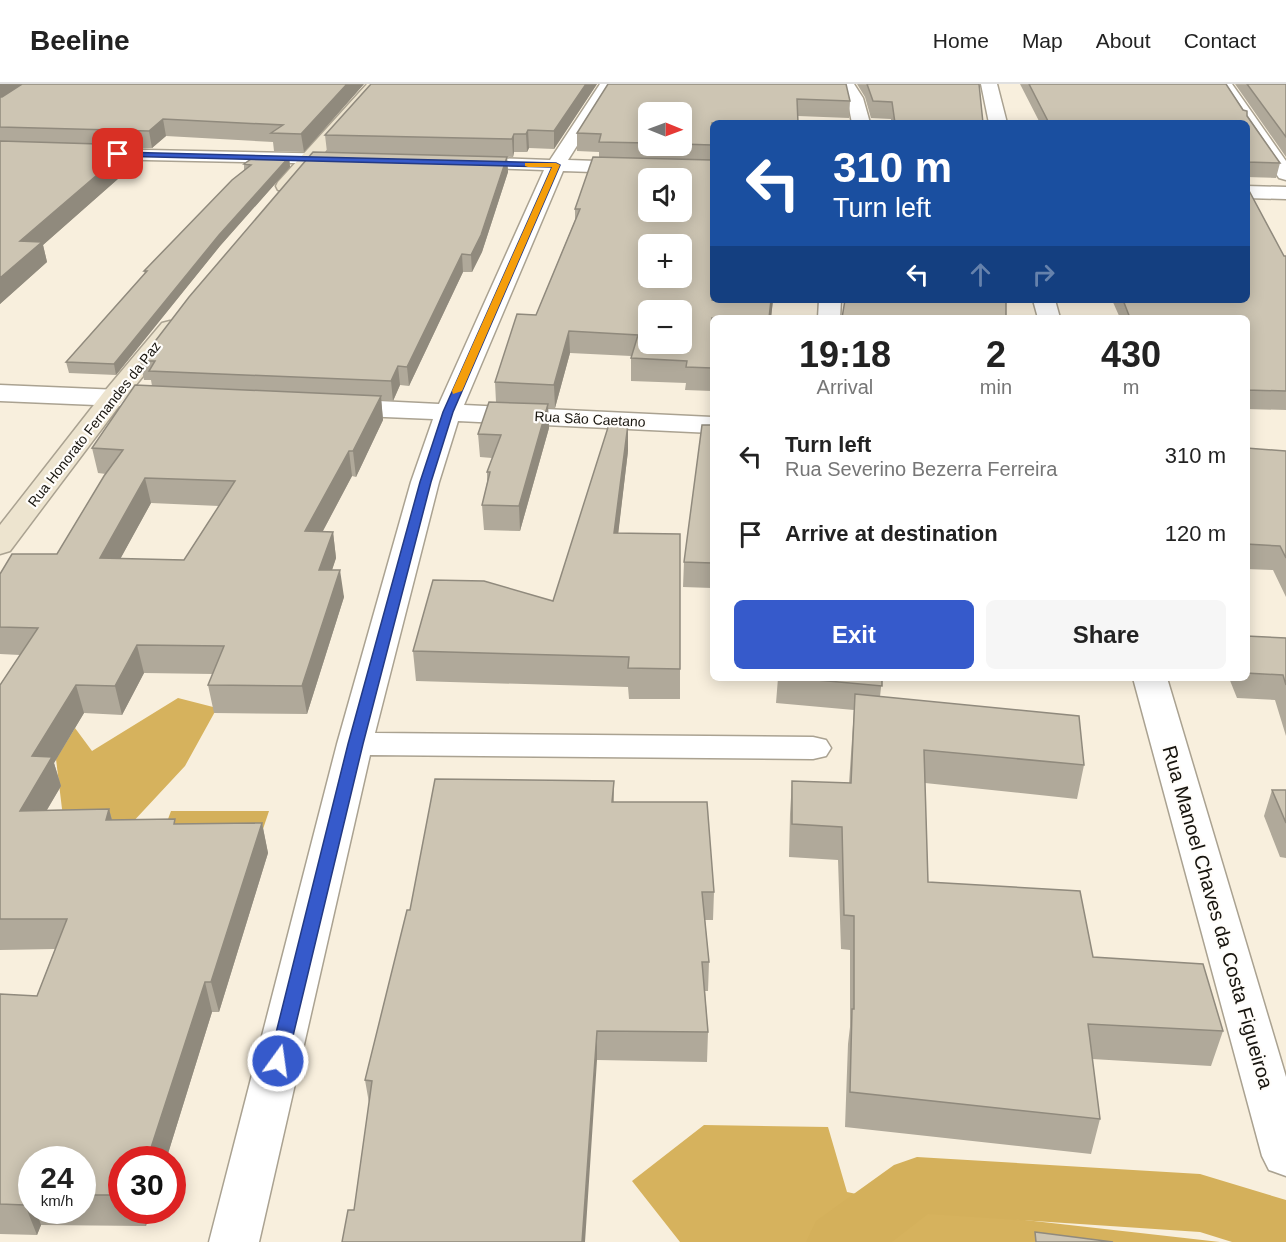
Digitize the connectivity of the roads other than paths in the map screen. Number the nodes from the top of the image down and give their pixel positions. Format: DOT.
graph roads {
  1 [pos="376,84"];
  2 [pos="608,84"];
  3 [pos="989,84"];
  4 [pos="1224,84"];
  5 [pos="851,91"];
  6 [pos="860,120"];
  7 [pos="997,120"];
  8 [pos="1249,120"];
  9 [pos="1250,122"];
  10 [pos="0,152"];
  11 [pos="308,158"];
  12 [pos="367,160"];
  13 [pos="450,162"];
  14 [pos="556,165"];
  15 [pos="710,171"];
  16 [pos="1286,174"];
  17 [pos="1250,192"];
  18 [pos="1286,194"];
  19 [pos="270,205"];
  20 [pos="180,315"];
  21 [pos="0,393"];
  22 [pos="113,397"];
  23 [pos="173,400"];
  24 [pos="316,406"];
  25 [pos="448,412"];
  26 [pos="710,425"];
  27 [pos="0,545"];
  28 [pos="1150,681"];
  29 [pos="355,744"];
  30 [pos="813,748"];
  31 [pos="1286,1156"];
  32 [pos="234,1242"];
  1 -- 11 [label="main road"];
  2 -- 14 [label="street"];
  3 -- 7 [label="street"];
  4 -- 8 [label="street"];
  5 -- 6 [label="street"];
  9 -- 16 [label="street"];
  10 -- 11 [label="street"];
  11 -- 12 [label="street"];
  11 -- 19 [label="main road"];
  13 -- 14 [label="street"];
  14 -- 15 [label="street"];
  14 -- 25 [label="street"];
  17 -- 18 [label="street"];
  20 -- 22 [label="main road, Rua Honorato Fernandes da Paz"];
  21 -- 22 [label="street"];
  22 -- 23 [label="street"];
  22 -- 27 [label="main road, Rua Honorato Fernandes da Paz"];
  24 -- 25 [label="street, Rua São Caetano"];
  25 -- 26 [label="street, Rua São Caetano"];
  25 -- 29 [label="street"];
  28 -- 31 [label="street, Rua Manoel Chaves da Costa Figueiroa"];
  29 -- 30 [label="street"];
  29 -- 32 [label="street"];
}
